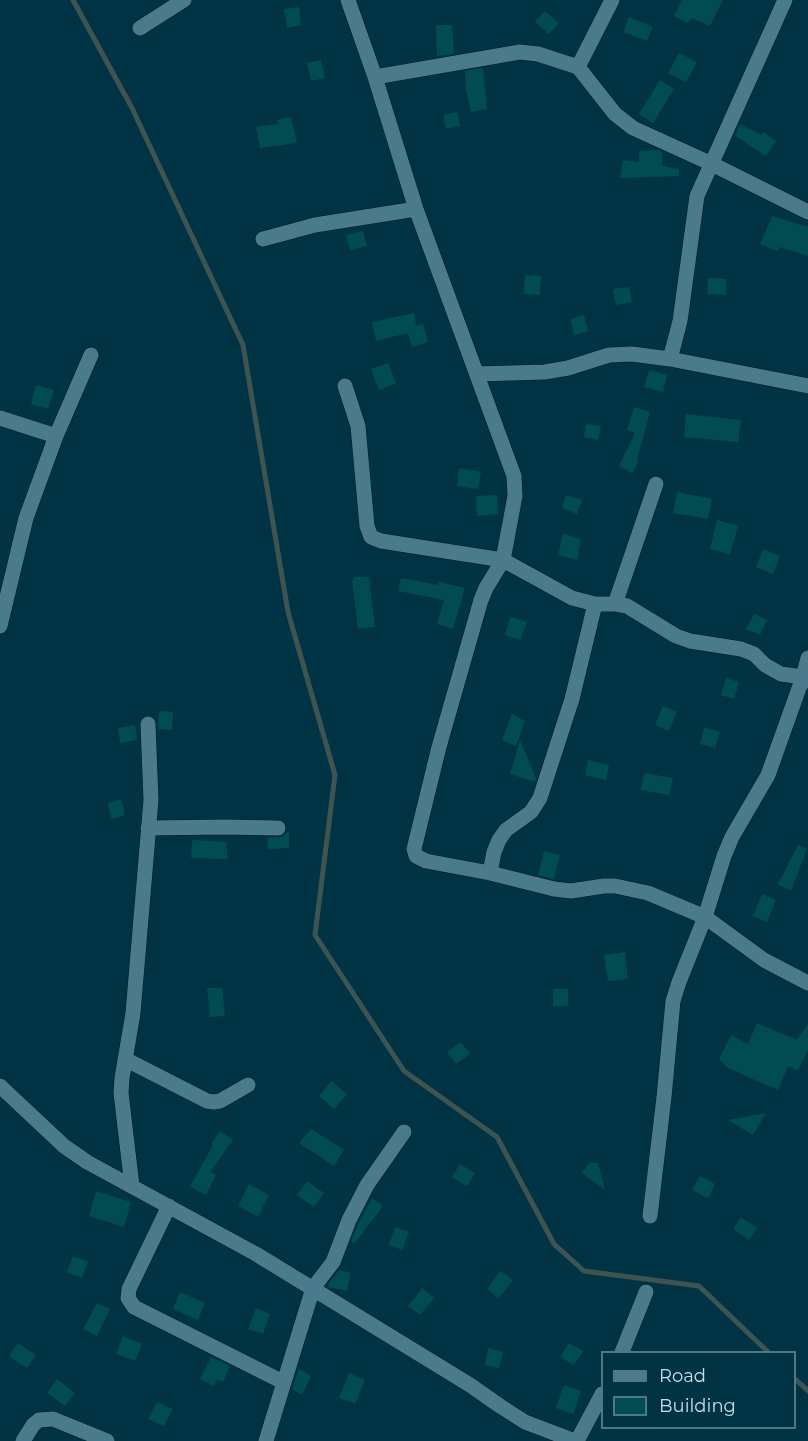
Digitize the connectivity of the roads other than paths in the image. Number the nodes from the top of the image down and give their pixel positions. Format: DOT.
graph roads {
  1 [pos="184,0"];
  2 [pos="348,0"];
  3 [pos="612,0"];
  4 [pos="785,0"];
  5 [pos="140,28"];
  6 [pos="578,67"];
  7 [pos="375,76"];
  8 [pos="712,164"];
  9 [pos="416,209"];
  10 [pos="808,213"];
  11 [pos="263,239"];
  12 [pos="91,355"];
  13 [pos="670,359"];
  14 [pos="477,374"];
  15 [pos="345,386"];
  16 [pos="808,386"];
  17 [pos="0,418"];
  18 [pos="56,436"];
  19 [pos="656,484"];
  20 [pos="503,560"];
  21 [pos="595,604"];
  22 [pos="615,604"];
  23 [pos="0,626"];
  24 [pos="808,658"];
  25 [pos="806,679"];
  26 [pos="148,724"];
  27 [pos="148,828"];
  28 [pos="278,828"];
  29 [pos="490,873"];
  30 [pos="705,917"];
  31 [pos="808,983"];
  32 [pos="125,1059"];
  33 [pos="248,1085"];
  34 [pos="0,1086"];
  35 [pos="404,1132"];
  36 [pos="132,1186"];
  37 [pos="169,1206"];
  38 [pos="651,1216"];
  39 [pos="313,1288"];
  40 [pos="646,1292"];
  41 [pos="623,1351"];
  42 [pos="283,1382"];
  43 [pos="601,1397"];
  44 [pos="23,1441"];
  45 [pos="107,1441"];
  46 [pos="266,1441"];
  47 [pos="576,1441"];
  1 -- 5 [label="street"];
  2 -- 7 [label="street"];
  3 -- 6 [label="street"];
  4 -- 8 [label="street"];
  6 -- 7 [label="street"];
  6 -- 8 [label="street"];
  7 -- 9 [label="street"];
  8 -- 10 [label="street"];
  8 -- 13 [label="street"];
  9 -- 11 [label="street"];
  9 -- 14 [label="street"];
  12 -- 18 [label="street"];
  13 -- 14 [label="street"];
  13 -- 16 [label="street"];
  14 -- 20 [label="street"];
  15 -- 20 [label="street"];
  17 -- 18 [label="street"];
  18 -- 23 [label="street"];
  19 -- 22 [label="street"];
  20 -- 21 [label="street"];
  20 -- 29 [label="street"];
  21 -- 22 [label="street"];
  21 -- 29 [label="street"];
  22 -- 25 [label="street"];
  24 -- 25 [label="street"];
  25 -- 30 [label="street"];
  26 -- 27 [label="street"];
  27 -- 28 [label="street"];
  27 -- 32 [label="street"];
  29 -- 30 [label="street"];
  30 -- 31 [label="street"];
  30 -- 38 [label="street"];
  32 -- 33 [label="street"];
  32 -- 36 [label="street"];
  34 -- 36 [label="street"];
  35 -- 39 [label="street"];
  36 -- 37 [label="street"];
  37 -- 39 [label="street"];
  37 -- 42 [label="street"];
  39 -- 42 [label="street"];
  39 -- 47 [label="street"];
  40 -- 41 [label="street"];
  42 -- 46 [label="street"];
  43 -- 47 [label="street"];
  44 -- 45 [label="street"];
}
